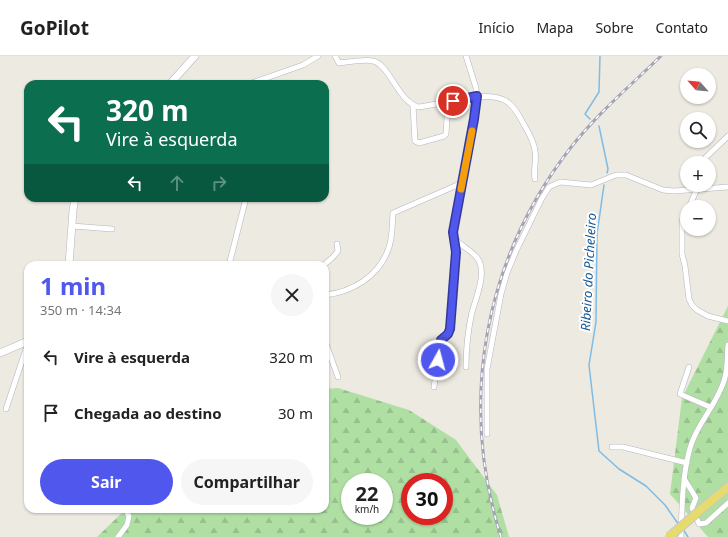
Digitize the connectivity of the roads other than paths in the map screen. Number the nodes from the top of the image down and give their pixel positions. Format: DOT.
graph roads {
  1 [pos="195,56"];
  2 [pos="318,56"];
  3 [pos="335,56"];
  4 [pos="466,56"];
  5 [pos="174,80"];
  6 [pos="260,80"];
  7 [pos="477,96"];
  8 [pos="448,102"];
  9 [pos="413,105"];
  10 [pos="728,136"];
  11 [pos="707,156"];
  12 [pos="535,179"];
  13 [pos="462,183"];
  14 [pos="716,187"];
  15 [pos="728,187"];
  16 [pos="680,190"];
  17 [pos="75,202"];
  18 [pos="245,202"];
  19 [pos="72,226"];
  20 [pos="112,229"];
  21 [pos="682,236"];
  22 [pos="455,239"];
  23 [pos="337,244"];
  24 [pos="69,261"];
  25 [pos="231,261"];
  26 [pos="328,261"];
  27 [pos="329,294"];
  28 [pos="728,321"];
  29 [pos="24,342"];
  30 [pos="728,345"];
  31 [pos="329,352"];
  32 [pos="0,353"];
  33 [pos="24,355"];
  34 [pos="466,367"];
  35 [pos="689,367"];
  36 [pos="338,377"];
  37 [pos="434,387"];
  38 [pos="710,407"];
  39 [pos="6,408"];
  40 [pos="487,434"];
  41 [pos="612,446"];
  42 [pos="687,462"];
  43 [pos="685,480"];
  44 [pos="728,487"];
  45 [pos="728,503"];
  46 [pos="127,513"];
  47 [pos="118,537"];
  48 [pos="670,537"];
  49 [pos="681,537"];
  1 -- 5 [label="main road"];
  2 -- 6 [label="street"];
  3 -- 9 [label="street"];
  4 -- 7 [label="street"];
  7 -- 8 [label="street"];
  7 -- 12 [label="street"];
  7 -- 13 [label="street"];
  8 -- 9 [label="street"];
  8 -- 9 [label="street"];
  10 -- 11 [label="street"];
  13 -- 22 [label="street"];
  13 -- 27 [label="street"];
  14 -- 15 [label="street"];
  16 -- 40 [label="street"];
  17 -- 19 [label="main road"];
  18 -- 25 [label="street"];
  19 -- 20 [label="street"];
  19 -- 24 [label="main road"];
  21 -- 28 [label="street"];
  22 -- 34 [label="street"];
  22 -- 37 [label="street"];
  23 -- 26 [label="street"];
  29 -- 32 [label="main road"];
  30 -- 38 [label="street"];
  31 -- 36 [label="street"];
  33 -- 39 [label="street"];
  35 -- 38 [label="street"];
  38 -- 42 [label="street"];
  41 -- 42 [label="street"];
  42 -- 43 [label="street"];
  43 -- 45 [label="street"];
  43 -- 49 [label="street"];
  44 -- 48 [label="main road, bridge"];
  46 -- 47 [label="street"];
}
